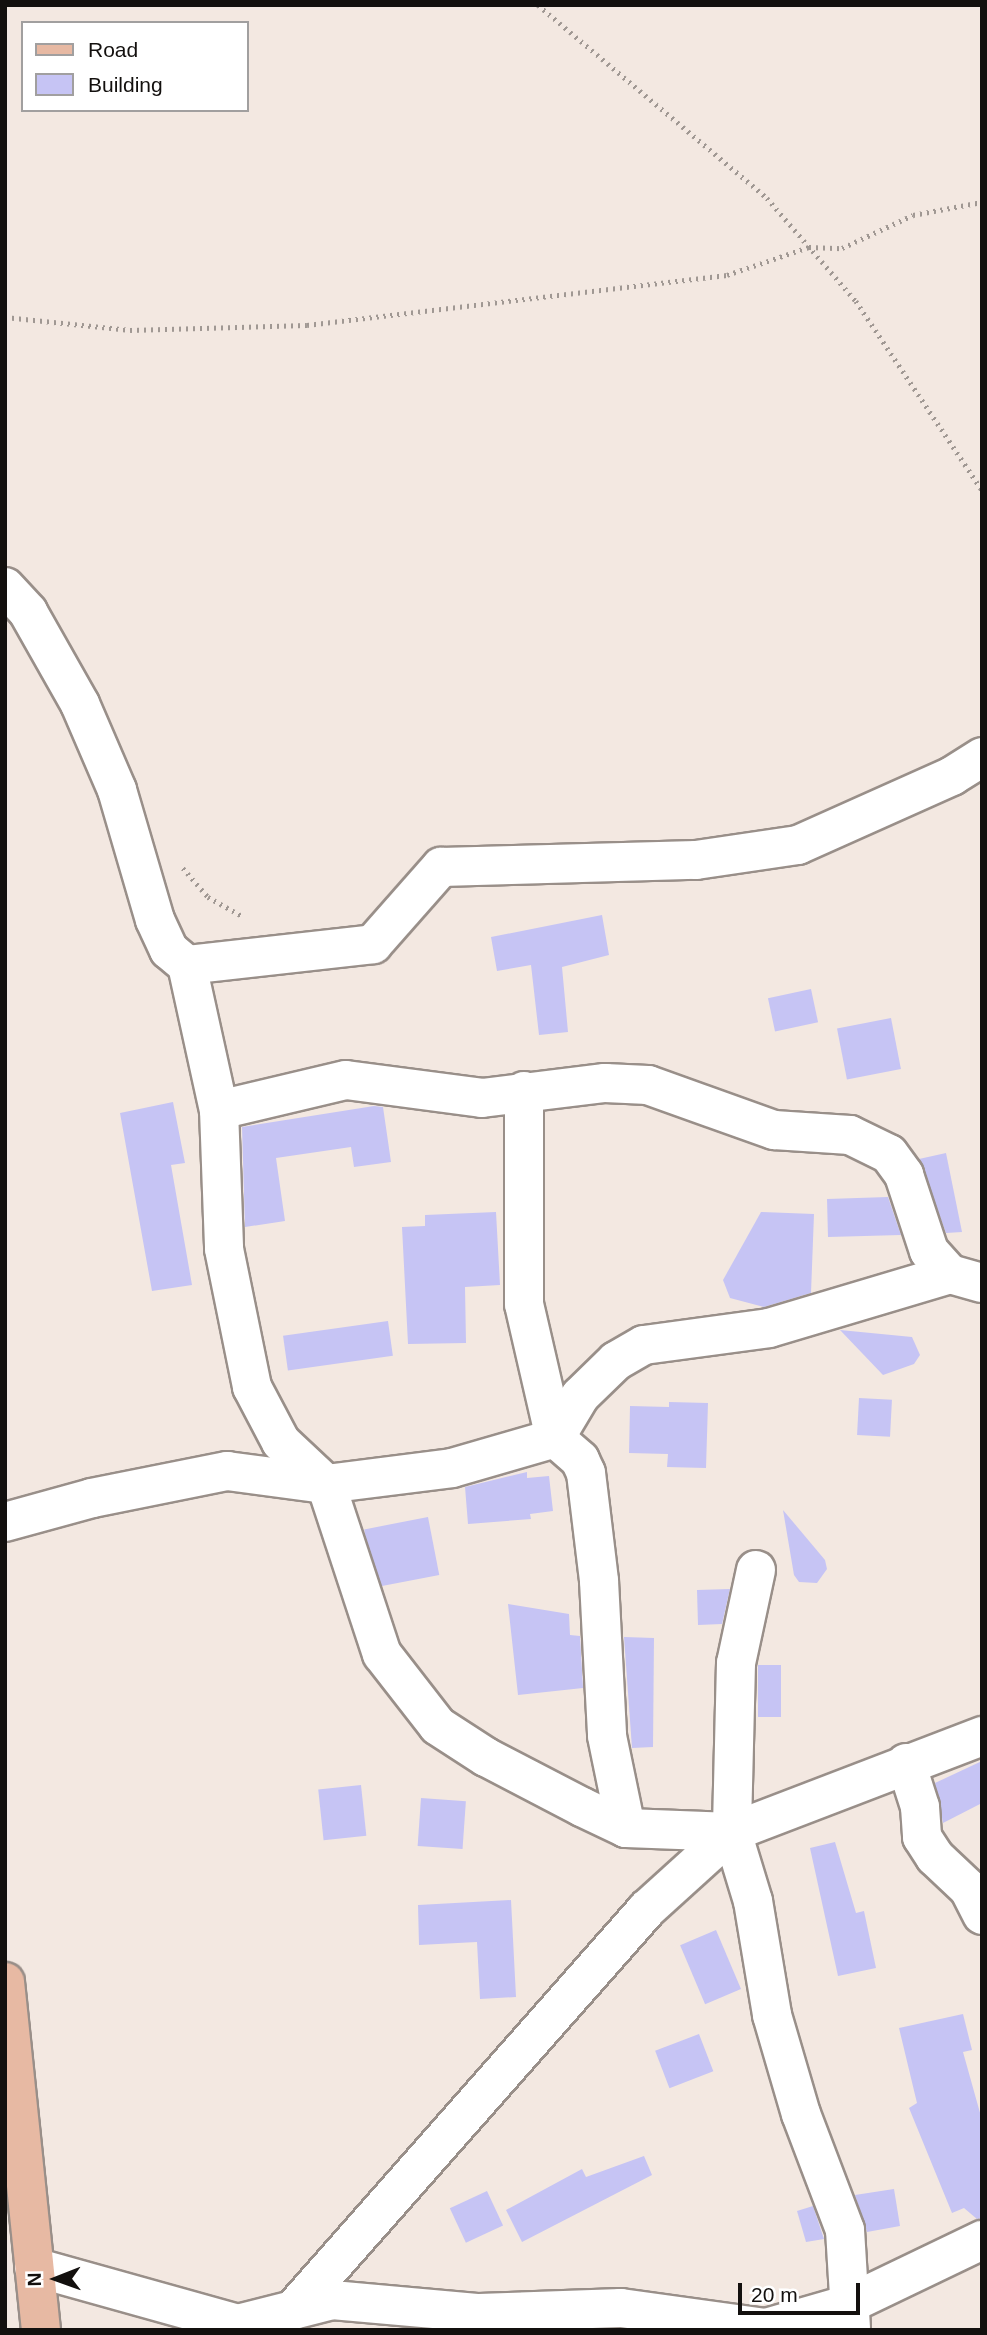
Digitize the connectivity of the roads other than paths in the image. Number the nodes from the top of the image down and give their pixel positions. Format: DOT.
graph roads {
  1 [pos="5,587"];
  2 [pos="982,757"];
  3 [pos="187,965"];
  4 [pos="524,1091"];
  5 [pos="219,1110"];
  6 [pos="966,1279"];
  7 [pos="555,1438"];
  8 [pos="326,1484"];
  9 [pos="5,1522"];
  10 [pos="756,1570"];
  11 [pos="982,1736"];
  12 [pos="906,1763"];
  13 [pos="626,1828"];
  14 [pos="732,1832"];
  15 [pos="982,1915"];
  16 [pos="5,1982"];
  17 [pos="982,2240"];
  18 [pos="34,2267"];
  19 [pos="293,2310"];
  20 [pos="850,2317"];
  21 [pos="41,2330"];
  1 -- 3 [label="street"];
  2 -- 3 [label="street"];
  3 -- 5 [label="street"];
  4 -- 5 [label="street"];
  4 -- 6 [label="street"];
  4 -- 7 [label="street"];
  5 -- 8 [label="street"];
  6 -- 7 [label="street"];
  7 -- 8 [label="street"];
  7 -- 13 [label="street"];
  8 -- 9 [label="street"];
  8 -- 13 [label="street"];
  10 -- 14 [label="street"];
  11 -- 12 [label="street"];
  12 -- 14 [label="street"];
  12 -- 15 [label="street"];
  13 -- 14 [label="street"];
  14 -- 19 [label="street"];
  14 -- 20 [label="street"];
  16 -- 18 [label="main road"];
  17 -- 20 [label="street"];
  18 -- 19 [label="street"];
  18 -- 21 [label="main road"];
  19 -- 20 [label="street"];
}
